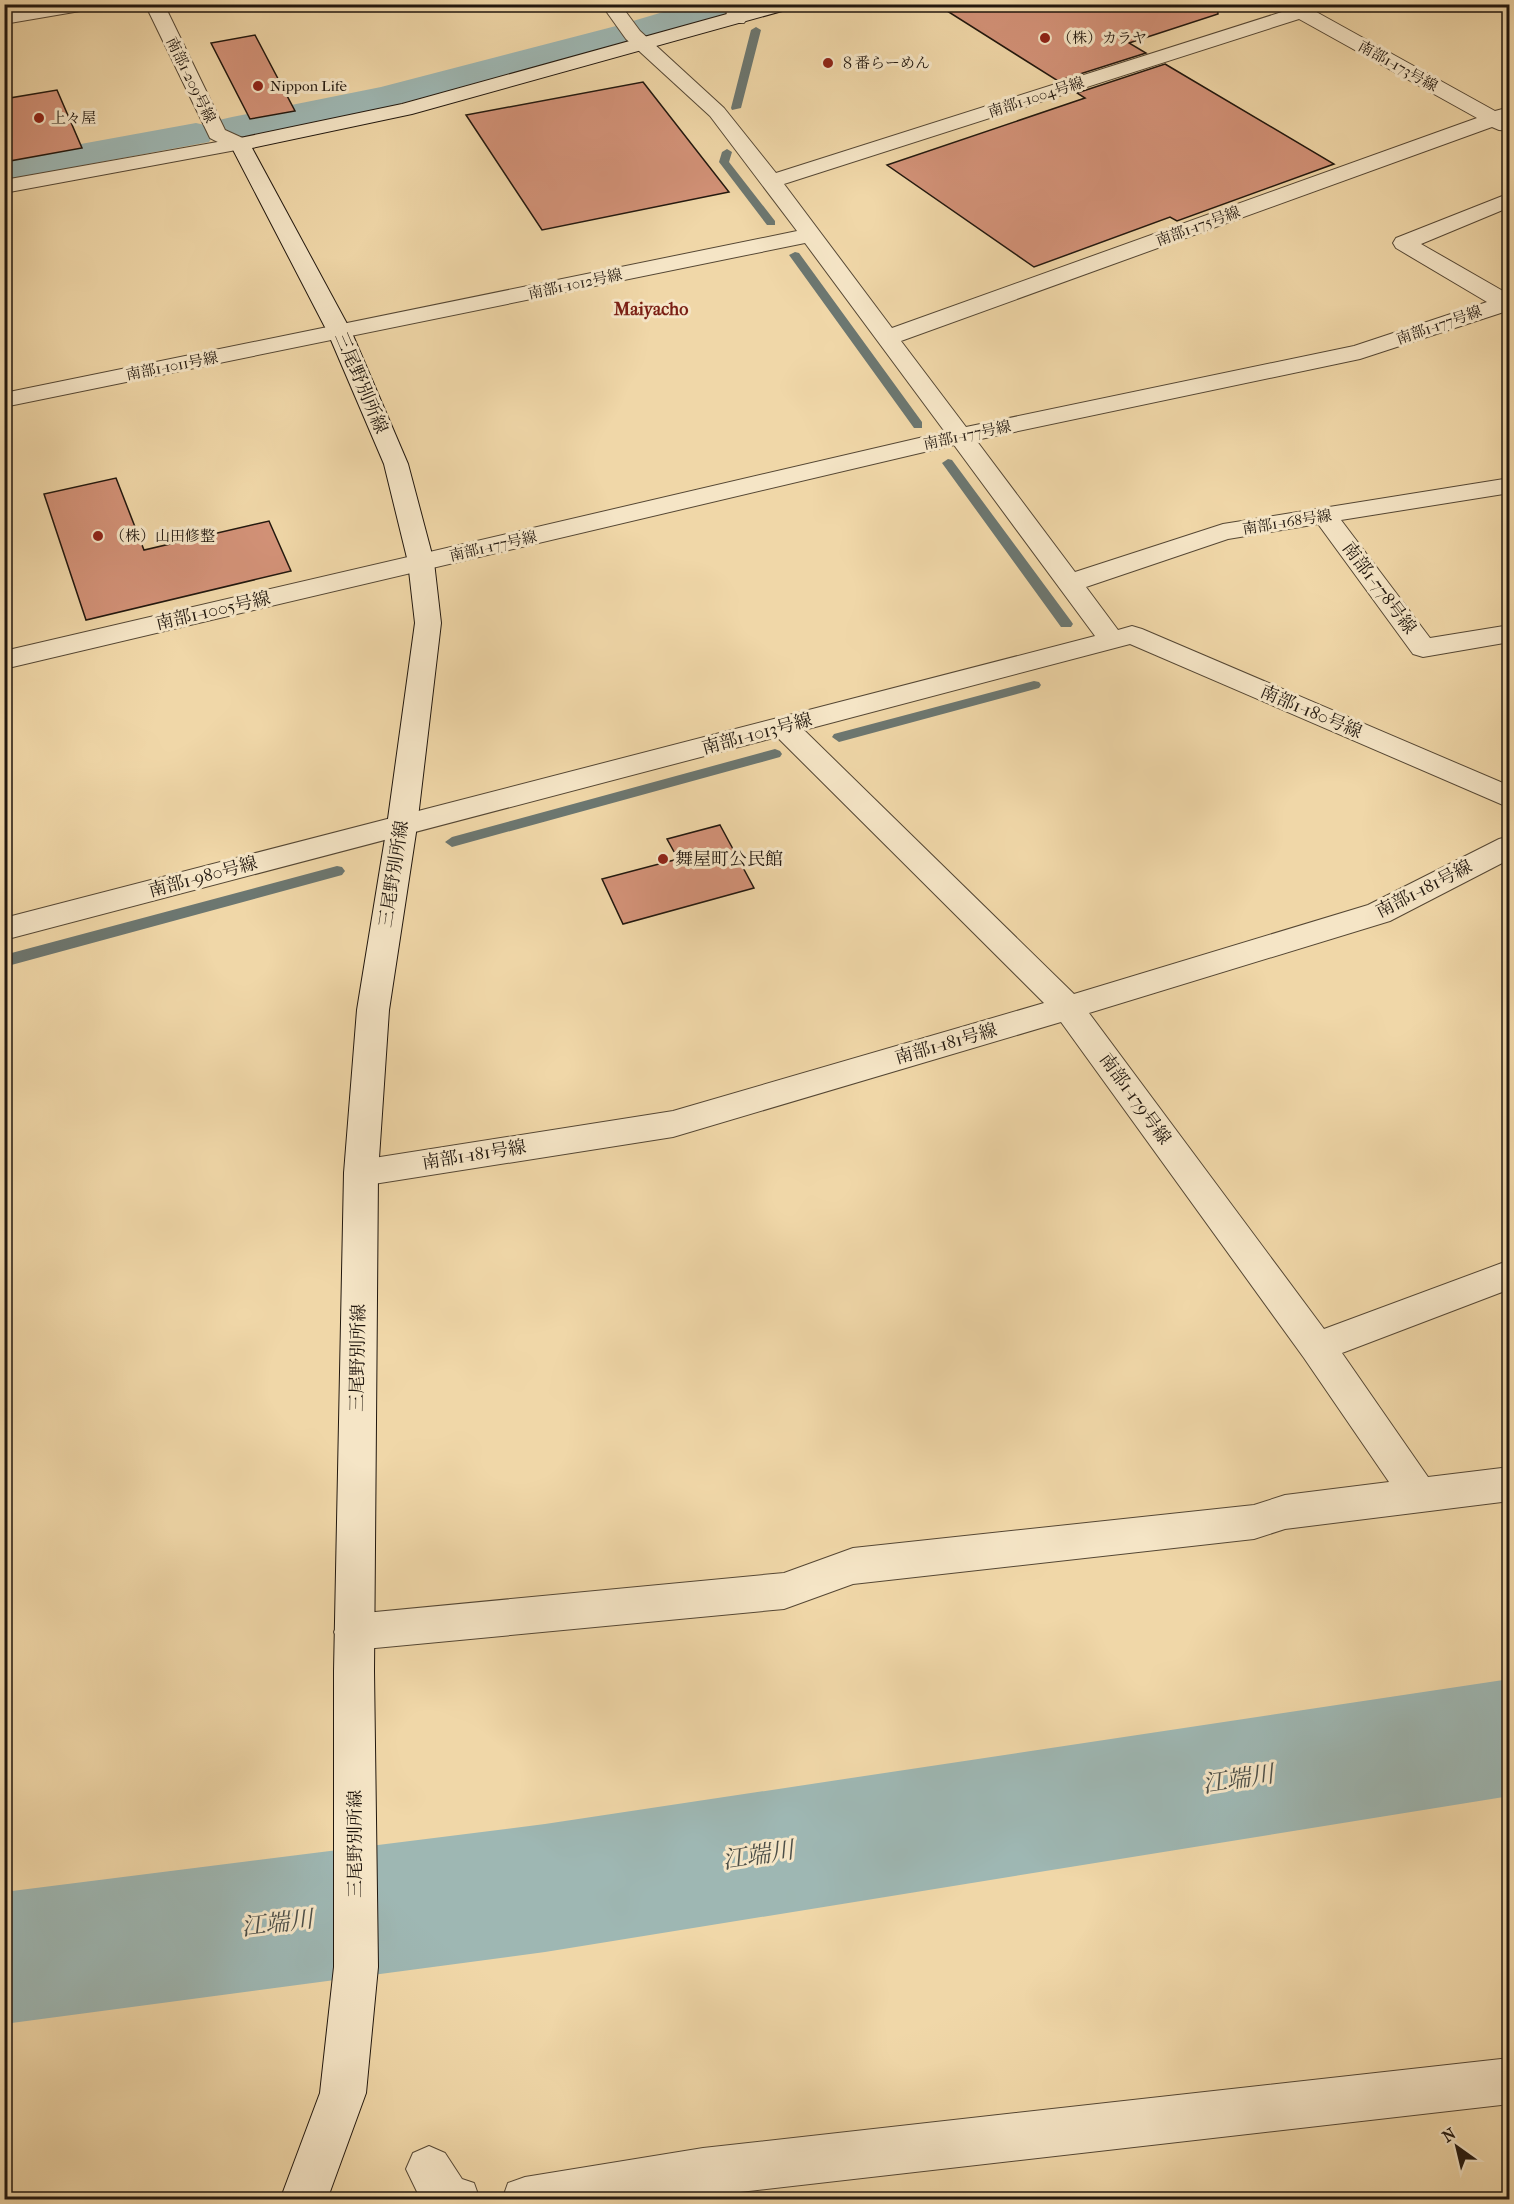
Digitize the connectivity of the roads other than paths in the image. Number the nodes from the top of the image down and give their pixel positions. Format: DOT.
graph roads {
  1 [pos="86,4"];
  2 [pos="154,4"];
  3 [pos="609,4"];
  4 [pos="786,4"];
  5 [pos="1294,8"];
  6 [pos="737,12"];
  7 [pos="4,18"];
  8 [pos="642,45"];
  9 [pos="1504,120"];
  10 [pos="240,144"];
  11 [pos="772,181"];
  12 [pos="4,187"];
  13 [pos="1509,199"];
  14 [pos="810,235"];
  15 [pos="1507,302"];
  16 [pos="340,333"];
  17 [pos="887,338"];
  18 [pos="4,400"];
  19 [pos="960,436"];
  20 [pos="1509,485"];
  21 [pos="1325,516"];
  22 [pos="421,562"];
  23 [pos="1070,583"];
  24 [pos="1509,633"];
  25 [pos="1112,639"];
  26 [pos="4,660"];
  27 [pos="784,727"];
  28 [pos="1509,798"];
  29 [pos="402,826"];
  30 [pos="1509,846"];
  31 [pos="4,929"];
  32 [pos="1068,1008"];
  33 [pos="361,1173"];
  34 [pos="1509,1274"];
  35 [pos="1317,1347"];
  36 [pos="1509,1484"];
  37 [pos="1419,1495"];
  38 [pos="354,1652"];
  39 [pos="1509,2081"];
  40 [pos="303,2199"];
  41 [pos="525,2199"];
  1 -- 7 [label="street"];
  2 -- 10 [label="street, 南部1-209号線"];
  3 -- 8 [label="street"];
  4 -- 6 [label="street"];
  5 -- 9 [label="street, 南部1-173号線"];
  5 -- 11 [label="street, 南部1-1004号線"];
  6 -- 8 [label="street"];
  8 -- 10 [label="street"];
  8 -- 11 [label="street"];
  9 -- 17 [label="street, 南部1-175号線"];
  10 -- 12 [label="street"];
  10 -- 16 [label="street, 三尾野別所線"];
  11 -- 14 [label="street"];
  13 -- 15 [label="street"];
  14 -- 16 [label="street, 南部1-1012号線"];
  14 -- 17 [label="street"];
  15 -- 19 [label="street, 南部1-177号線"];
  16 -- 18 [label="street, 南部1-1011号線"];
  16 -- 22 [label="street, 三尾野別所線"];
  17 -- 19 [label="street"];
  19 -- 22 [label="street, 南部1-177号線"];
  19 -- 23 [label="street"];
  20 -- 21 [label="street, 南部1-168号線"];
  21 -- 23 [label="street, 南部1-168号線"];
  21 -- 24 [label="street, 南部1-778号線"];
  22 -- 26 [label="street, 南部1-1005号線"];
  22 -- 29 [label="street, 三尾野別所線"];
  23 -- 25 [label="street"];
  25 -- 27 [label="street, 南部1-1013号線"];
  25 -- 28 [label="street, 南部1-180号線"];
  27 -- 29 [label="street, 南部1-1013号線"];
  27 -- 32 [label="street, 南部1-179号線"];
  29 -- 31 [label="street, 南部1-980号線"];
  29 -- 33 [label="street, 三尾野別所線"];
  30 -- 32 [label="street, 南部1-181号線"];
  32 -- 33 [label="street, 南部1-181号線"];
  32 -- 35 [label="street, 南部1-179号線"];
  33 -- 38 [label="street, 三尾野別所線"];
  34 -- 35 [label="street"];
  35 -- 37 [label="street, 南部1-179号線"];
  36 -- 37 [label="street"];
  37 -- 38 [label="street"];
  38 -- 40 [label="street, 三尾野別所線"];
  39 -- 41 [label="street"];
}
